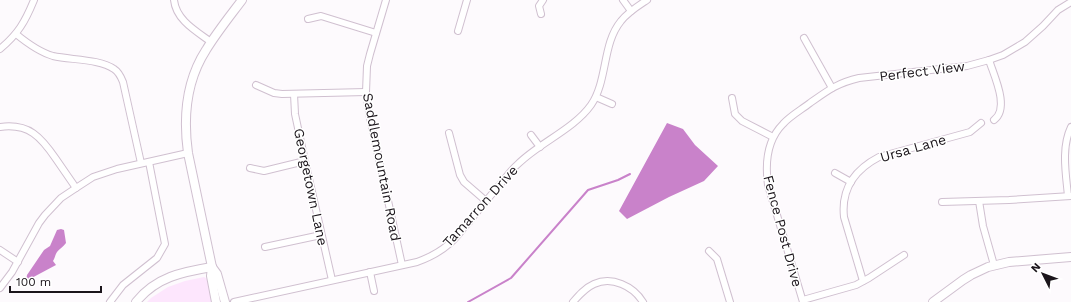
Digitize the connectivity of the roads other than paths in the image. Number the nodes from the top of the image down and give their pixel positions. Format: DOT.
graph roads {
  1 [pos="34,0"];
  2 [pos="174,0"];
  3 [pos="242,0"];
  4 [pos="386,0"];
  5 [pos="467,0"];
  6 [pos="543,0"];
  7 [pos="623,0"];
  8 [pos="647,0"];
  9 [pos="1071,2"];
  10 [pos="631,11"];
  11 [pos="541,14"];
  12 [pos="308,19"];
  13 [pos="458,31"];
  14 [pos="376,33"];
  15 [pos="16,34"];
  16 [pos="804,38"];
  17 [pos="211,42"];
  18 [pos="0,49"];
  19 [pos="989,60"];
  20 [pos="256,85"];
  21 [pos="832,88"];
  22 [pos="366,92"];
  23 [pos="294,94"];
  24 [pos="596,97"];
  25 [pos="732,98"];
  26 [pos="612,104"];
  27 [pos="994,120"];
  28 [pos="981,123"];
  29 [pos="0,127"];
  30 [pos="1071,127"];
  31 [pos="449,133"];
  32 [pos="531,135"];
  33 [pos="773,137"];
  34 [pos="540,147"];
  35 [pos="188,153"];
  36 [pos="305,161"];
  37 [pos="149,162"];
  38 [pos="142,163"];
  39 [pos="250,168"];
  40 [pos="835,173"];
  41 [pos="851,182"];
  42 [pos="76,188"];
  43 [pos="1069,196"];
  44 [pos="486,201"];
  45 [pos="979,201"];
  46 [pos="942,202"];
  47 [pos="322,235"];
  48 [pos="265,247"];
  49 [pos="0,250"];
  50 [pos="709,251"];
  51 [pos="904,255"];
  52 [pos="1071,257"];
  53 [pos="18,262"];
  54 [pos="402,265"];
  55 [pos="994,265"];
  56 [pos="212,267"];
  57 [pos="370,272"];
  58 [pos="332,280"];
  59 [pos="863,281"];
  60 [pos="0,288"];
  61 [pos="374,291"];
  62 [pos="803,301"];
  63 [pos="110,302"];
  64 [pos="136,302"];
  65 [pos="216,302"];
  66 [pos="225,302"];
  67 [pos="234,302"];
  68 [pos="574,302"];
  69 [pos="642,302"];
  70 [pos="730,302"];
  71 [pos="933,302"];
  1 -- 15 [label="street"];
  2 -- 17 [label="street"];
  3 -- 17 [label="main road"];
  4 -- 14 [label="street, Saddlemountain Road"];
  5 -- 13 [label="street"];
  6 -- 11 [label="street"];
  7 -- 10 [label="street"];
  8 -- 10 [label="street, Tamarron Drive"];
  9 -- 19 [label="street, Perfect View"];
  10 -- 24 [label="street, Tamarron Drive"];
  12 -- 14 [label="street"];
  14 -- 22 [label="street, Saddlemountain Road"];
  15 -- 18 [label="street"];
  15 -- 38 [label="street"];
  16 -- 21 [label="street"];
  17 -- 35 [label="main road"];
  19 -- 21 [label="street, Perfect View"];
  19 -- 27 [label="street"];
  20 -- 23 [label="street"];
  21 -- 33 [label="street, Perfect View"];
  22 -- 23 [label="street"];
  22 -- 54 [label="street, Saddlemountain Road"];
  23 -- 36 [label="street, Georgetown Lane"];
  24 -- 26 [label="street"];
  24 -- 34 [label="street, Tamarron Drive"];
  25 -- 33 [label="street"];
  28 -- 41 [label="street, Ursa Lane"];
  29 -- 42 [label="street"];
  30 -- 43 [label="street"];
  31 -- 44 [label="street"];
  32 -- 34 [label="street"];
  33 -- 62 [label="street, Fence Post Drive"];
  34 -- 44 [label="street, Tamarron Drive"];
  35 -- 37 [label="street"];
  35 -- 56 [label="main road"];
  36 -- 39 [label="street"];
  36 -- 47 [label="street, Georgetown Lane"];
  37 -- 38 [label="street"];
  37 -- 63 [label="street"];
  38 -- 42 [label="street"];
  40 -- 41 [label="street"];
  41 -- 59 [label="street, Ursa Lane"];
  42 -- 53 [label="street"];
  43 -- 45 [label="street"];
  44 -- 54 [label="street, Tamarron Drive"];
  45 -- 46 [label="street"];
  45 -- 55 [label="street"];
  47 -- 48 [label="street"];
  47 -- 58 [label="street, Georgetown Lane"];
  49 -- 53 [label="street"];
  50 -- 70 [label="street"];
  51 -- 59 [label="street"];
  52 -- 55 [label="main road"];
  53 -- 60 [label="street"];
  54 -- 57 [label="street, Tamarron Drive"];
  55 -- 71 [label="main road"];
  56 -- 64 [label="main road"];
  56 -- 65 [label="main road"];
  56 -- 66 [label="main road"];
  57 -- 58 [label="street, Tamarron Drive"];
  57 -- 61 [label="street"];
  58 -- 67 [label="street, Tamarron Drive"];
  59 -- 62 [label="street"];
  68 -- 69 [label="street"];
}
